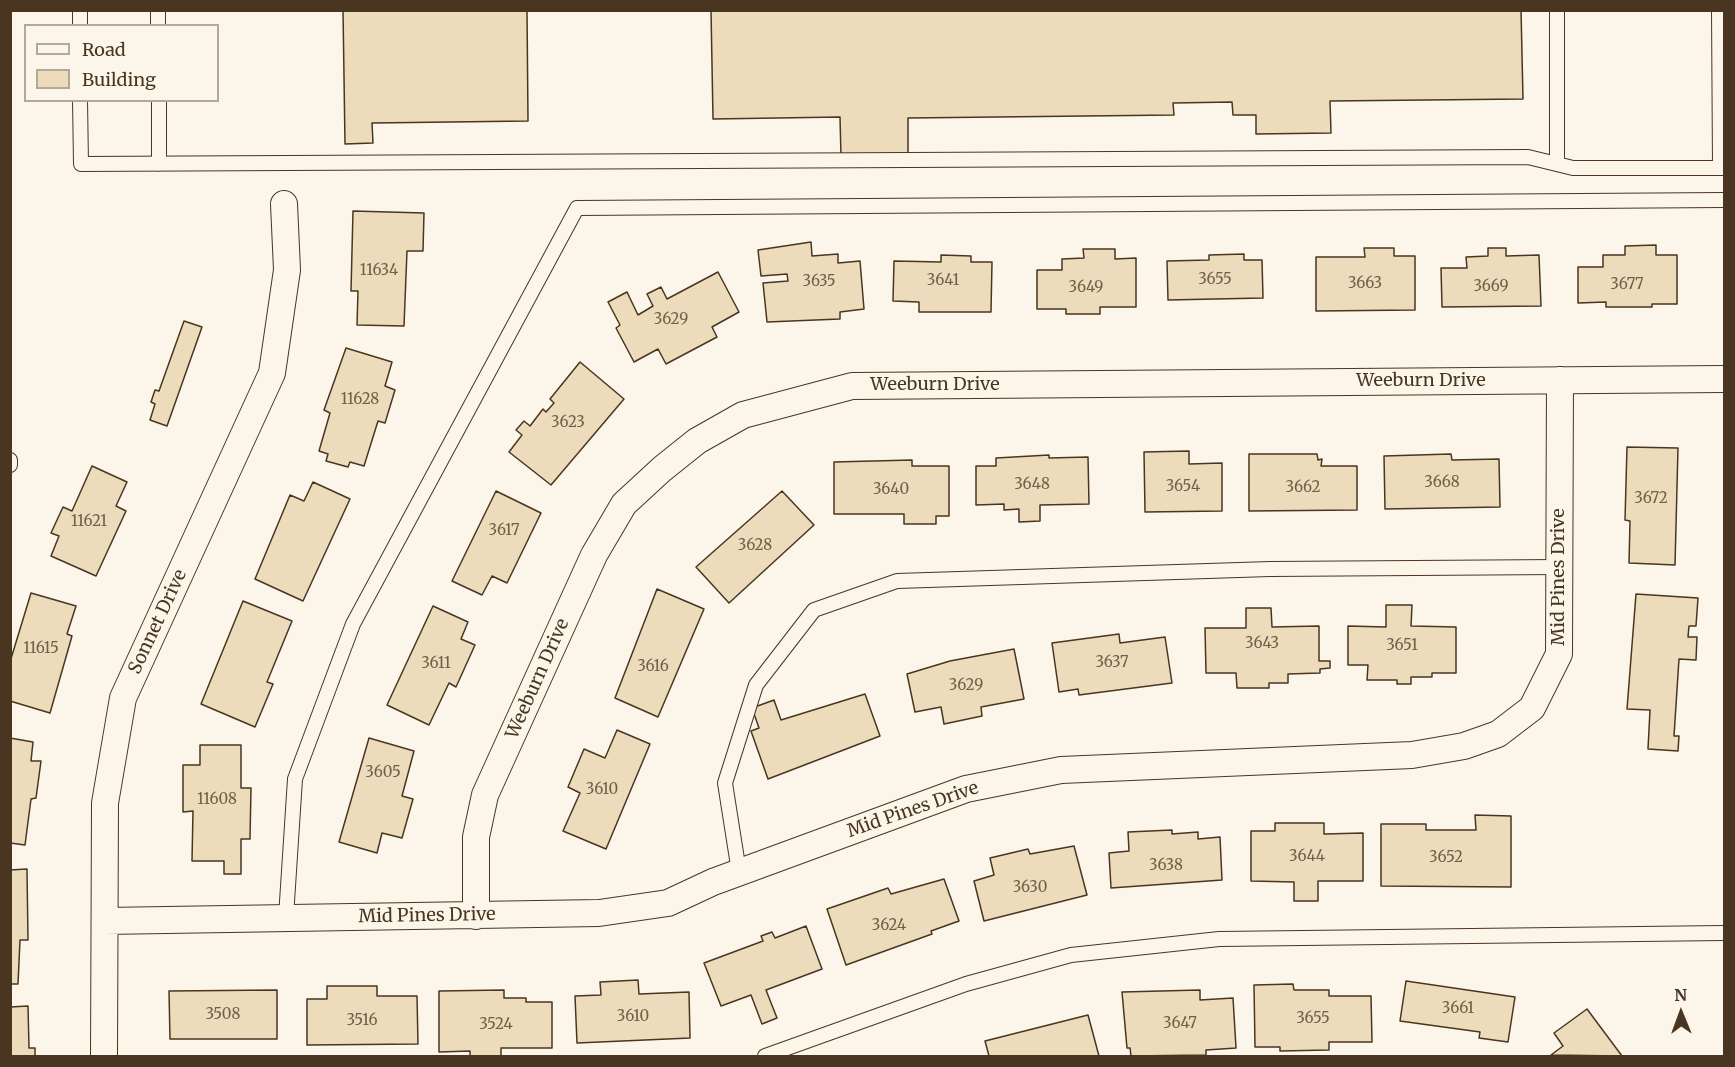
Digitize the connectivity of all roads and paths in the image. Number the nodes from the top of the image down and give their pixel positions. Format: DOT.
graph roads {
  1 [pos="1557,10"];
  2 [pos="1719,10"];
  3 [pos="80,102"];
  4 [pos="159,102"];
  5 [pos="159,164"];
  6 [pos="1557,164"];
  7 [pos="1722,168"];
  8 [pos="1725,200"];
  9 [pos="284,204"];
  10 [pos="1725,379"];
  11 [pos="1560,380"];
  12 [pos="10,460"];
  13 [pos="10,465"];
  14 [pos="1559,567"];
  15 [pos="739,872"];
  16 [pos="476,916"];
  17 [pos="286,917"];
  18 [pos="105,921"];
  19 [pos="1725,933"];
  20 [pos="104,1056"];
  21 [pos="765,1056"];
  1 -- 6 [label="lane"];
  2 -- 7 [label="lane"];
  3 -- 5 [label="lane"];
  4 -- 5 [label="lane"];
  5 -- 6 [label="lane"];
  6 -- 7 [label="lane"];
  8 -- 17 [label="lane"];
  9 -- 18 [label="street, Sonnet Drive"];
  10 -- 11 [label="street, Weeburn Drive"];
  11 -- 14 [label="street, Mid Pines Drive"];
  11 -- 16 [label="street, Weeburn Drive"];
  12 -- 13 [label="lane"];
  14 -- 15 [label="street, Mid Pines Drive"];
  14 -- 15 [label="lane"];
  15 -- 16 [label="street, Mid Pines Drive"];
  16 -- 17 [label="street, Mid Pines Drive"];
  17 -- 18 [label="street, Mid Pines Drive"];
  18 -- 20 [label="street, Sonnet Drive"];
  19 -- 21 [label="lane"];
}
